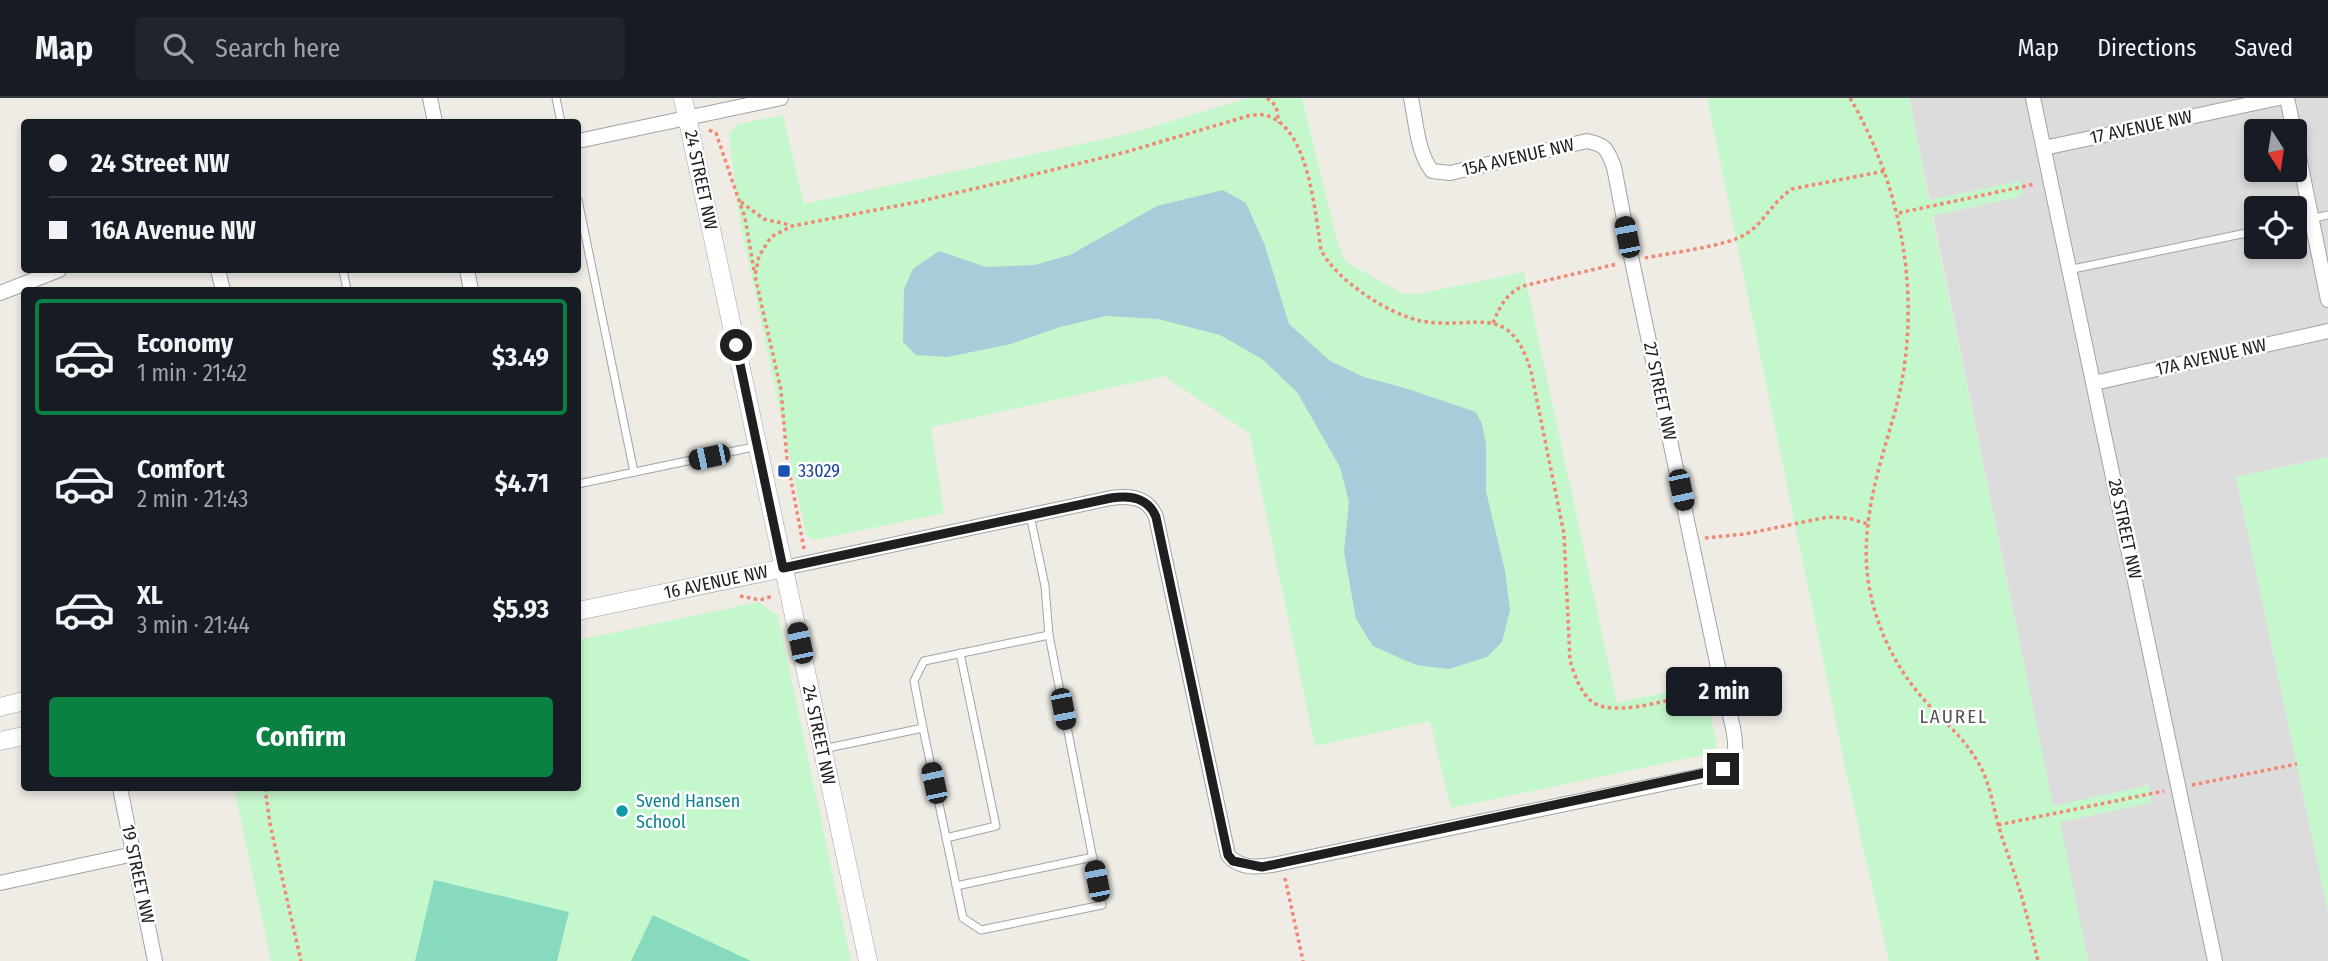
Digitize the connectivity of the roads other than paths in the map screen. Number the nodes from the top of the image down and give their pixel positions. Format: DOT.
graph roads {
  1 [pos="430,98"];
  2 [pos="556,98"];
  3 [pos="683,98"];
  4 [pos="781,98"];
  5 [pos="1411,98"];
  6 [pos="2033,98"];
  7 [pos="2279,98"];
  8 [pos="2287,98"];
  9 [pos="687,117"];
  10 [pos="435,119"];
  11 [pos="560,119"];
  12 [pos="2291,119"];
  13 [pos="581,140"];
  14 [pos="1604,145"];
  15 [pos="2044,148"];
  16 [pos="2304,182"];
  17 [pos="581,215"];
  18 [pos="2328,215"];
  19 [pos="2312,219"];
  20 [pos="2307,220"];
  21 [pos="2244,233"];
  22 [pos="2068,270"];
  23 [pos="51,273"];
  24 [pos="0,293"];
  25 [pos="2328,300"];
  26 [pos="2328,331"];
  27 [pos="2094,383"];
  28 [pos="758,446"];
  29 [pos="634,472"];
  30 [pos="581,483"];
  31 [pos="1030,515"];
  32 [pos="783,568"];
  33 [pos="581,610"];
  34 [pos="1049,635"];
  35 [pos="960,653"];
  36 [pos="21,702"];
  37 [pos="0,707"];
  38 [pos="923,728"];
  39 [pos="21,737"];
  40 [pos="0,741"];
  41 [pos="823,750"];
  42 [pos="121,791"];
  43 [pos="946,838"];
  44 [pos="134,854"];
  45 [pos="1093,857"];
  46 [pos="1282,863"];
  47 [pos="0,883"];
  48 [pos="956,886"];
  49 [pos="155,961"];
  50 [pos="868,961"];
  51 [pos="2215,961"];
  1 -- 10 [label="street"];
  2 -- 11 [label="lane"];
  3 -- 9 [label="street, 24 STREET NW"];
  4 -- 9 [label="street"];
  5 -- 14 [label="street, 15A AVENUE NW"];
  6 -- 15 [label="street, 28 STREET NW"];
  7 -- 15 [label="street, 17 AVENUE NW"];
  8 -- 12 [label="street"];
  9 -- 13 [label="street"];
  9 -- 28 [label="street, 24 STREET NW"];
  14 -- 46 [label="street, 27 STREET NW"];
  15 -- 22 [label="street, 28 STREET NW"];
  16 -- 19 [label="street"];
  17 -- 29 [label="lane"];
  18 -- 19 [label="lane"];
  19 -- 20 [label="lane"];
  19 -- 25 [label="street"];
  21 -- 22 [label="lane"];
  22 -- 27 [label="street, 28 STREET NW"];
  23 -- 24 [label="street"];
  26 -- 27 [label="street, 17A AVENUE NW"];
  27 -- 51 [label="street, 28 STREET NW"];
  28 -- 29 [label="lane"];
  28 -- 32 [label="street, 24 STREET NW"];
  29 -- 30 [label="lane"];
  31 -- 32 [label="street, 16 AVENUE NW"];
  31 -- 34 [label="lane"];
  31 -- 46 [label="street, 16 AVENUE NW"];
  32 -- 33 [label="street, 16 AVENUE NW"];
  32 -- 41 [label="street, 24 STREET NW"];
  34 -- 35 [label="lane"];
  34 -- 45 [label="lane"];
  35 -- 38 [label="lane"];
  35 -- 43 [label="lane"];
  36 -- 37 [label="street"];
  38 -- 41 [label="lane"];
  38 -- 43 [label="lane"];
  39 -- 40 [label="street"];
  41 -- 50 [label="street, 24 STREET NW"];
  42 -- 44 [label="street, 19 STREET NW"];
  43 -- 48 [label="lane"];
  44 -- 47 [label="street"];
  44 -- 49 [label="street, 19 STREET NW"];
  45 -- 48 [label="lane"];
  45 -- 48 [label="lane"];
}
